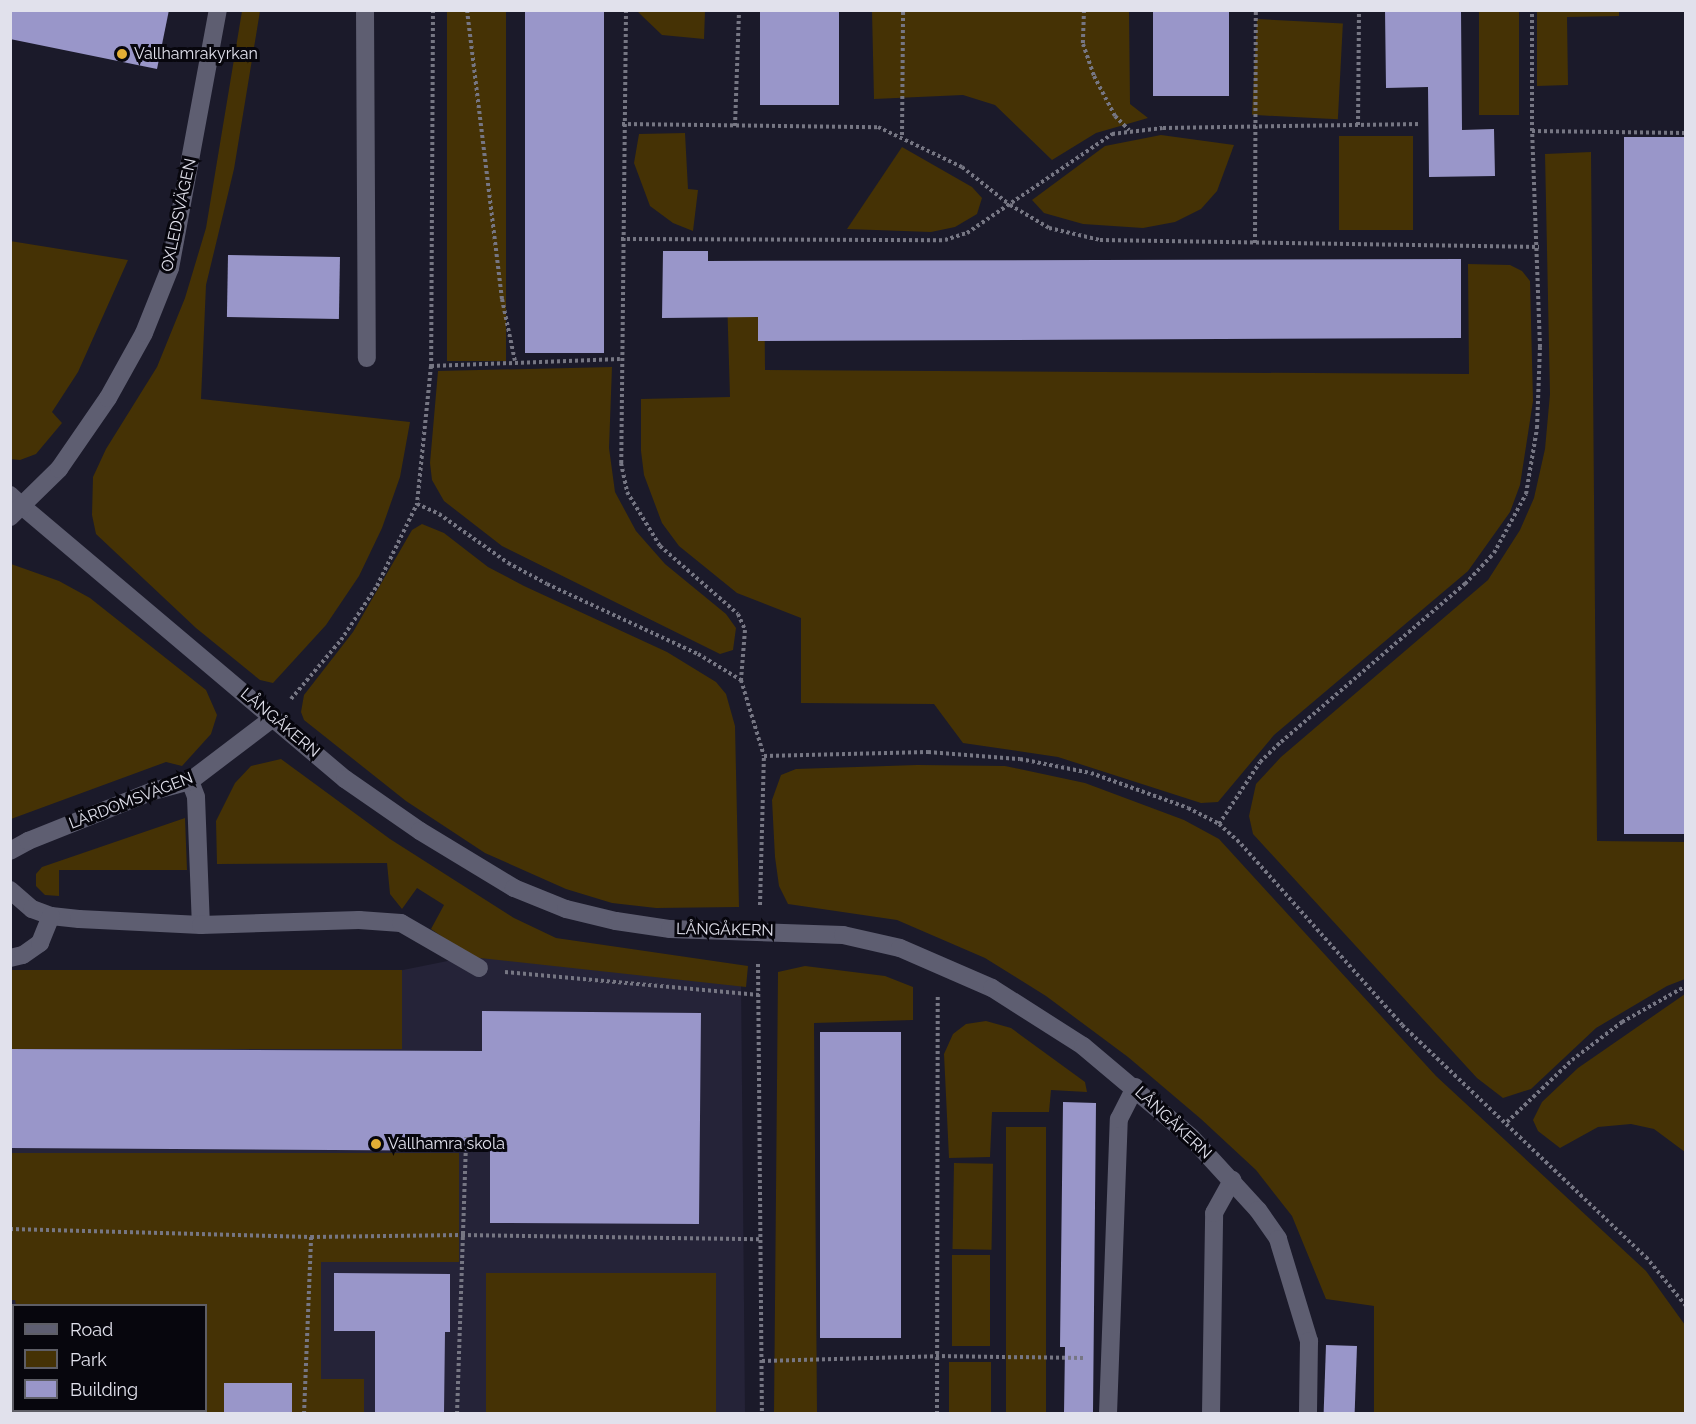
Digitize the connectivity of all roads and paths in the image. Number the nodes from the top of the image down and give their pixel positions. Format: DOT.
graph roads {
  1 [pos="218,10"];
  2 [pos="364,10"];
  3 [pos="433,10"];
  4 [pos="467,10"];
  5 [pos="626,10"];
  6 [pos="740,10"];
  7 [pos="903,10"];
  8 [pos="1084,10"];
  9 [pos="1256,10"];
  10 [pos="1359,10"];
  11 [pos="1533,10"];
  12 [pos="622,124"];
  13 [pos="1421,124"];
  14 [pos="1358,125"];
  15 [pos="735,126"];
  16 [pos="1257,129"];
  17 [pos="1130,130"];
  18 [pos="1532,131"];
  19 [pos="1686,133"];
  20 [pos="902,135"];
  21 [pos="1010,205"];
  22 [pos="621,239"];
  23 [pos="1255,243"];
  24 [pos="1539,247"];
  25 [pos="367,358"];
  26 [pos="620,359"];
  27 [pos="515,361"];
  28 [pos="431,366"];
  29 [pos="417,504"];
  30 [pos="15,506"];
  31 [pos="741,680"];
  32 [pos="273,718"];
  33 [pos="764,756"];
  34 [pos="190,781"];
  35 [pos="1219,824"];
  36 [pos="10,851"];
  37 [pos="10,890"];
  38 [pos="760,915"];
  39 [pos="51,916"];
  40 [pos="201,925"];
  41 [pos="10,958"];
  42 [pos="758,964"];
  43 [pos="479,968"];
  44 [pos="950,968"];
  45 [pos="1686,986"];
  46 [pos="759,995"];
  47 [pos="1135,1087"];
  48 [pos="1507,1122"];
  49 [pos="466,1137"];
  50 [pos="1232,1180"];
  51 [pos="10,1229"];
  52 [pos="462,1234"];
  53 [pos="311,1237"];
  54 [pos="760,1239"];
  55 [pos="1686,1306"];
  56 [pos="936,1356"];
  57 [pos="1108,1358"];
  58 [pos="762,1361"];
  59 [pos="304,1413"];
  60 [pos="457,1413"];
  61 [pos="762,1413"];
  62 [pos="937,1413"];
  63 [pos="1108,1413"];
  64 [pos="1211,1413"];
  65 [pos="1308,1413"];
  1 -- 30 [label="street, OXLEDSVÄGEN"];
  2 -- 25 [label="street"];
  3 -- 28 [label="path"];
  4 -- 27 [label="path"];
  5 -- 12 [label="path"];
  6 -- 15 [label="path"];
  7 -- 20 [label="path"];
  8 -- 17 [label="path"];
  9 -- 16 [label="path"];
  10 -- 14 [label="path"];
  11 -- 18 [label="path"];
  12 -- 15 [label="path"];
  12 -- 22 [label="path"];
  13 -- 14 [label="path"];
  14 -- 16 [label="path"];
  15 -- 20 [label="path"];
  16 -- 17 [label="path"];
  16 -- 23 [label="path"];
  17 -- 21 [label="path"];
  18 -- 19 [label="path"];
  18 -- 24 [label="path"];
  20 -- 21 [label="path"];
  21 -- 22 [label="path"];
  21 -- 23 [label="path"];
  22 -- 26 [label="path"];
  23 -- 24 [label="path"];
  24 -- 35 [label="path"];
  26 -- 27 [label="path"];
  26 -- 31 [label="path"];
  27 -- 28 [label="path"];
  28 -- 29 [label="path"];
  29 -- 31 [label="path"];
  29 -- 32 [label="path"];
  30 -- 32 [label="street, LÅNGÅKERN"];
  31 -- 33 [label="path"];
  32 -- 34 [label="street, LÄRDOMSVÄGEN"];
  32 -- 44 [label="street, LÅNGÅKERN"];
  33 -- 35 [label="path"];
  33 -- 38 [label="path"];
  34 -- 36 [label="street, LÄRDOMSVÄGEN"];
  34 -- 40 [label="street"];
  35 -- 48 [label="path"];
  37 -- 39 [label="street"];
  39 -- 40 [label="street"];
  39 -- 41 [label="street"];
  40 -- 43 [label="street"];
  42 -- 46 [label="path"];
  43 -- 46 [label="path"];
  44 -- 47 [label="street, LÅNGÅKERN"];
  44 -- 56 [label="path"];
  45 -- 48 [label="path"];
  46 -- 54 [label="path"];
  47 -- 50 [label="street, LÅNGÅKERN"];
  47 -- 57 [label="street"];
  48 -- 55 [label="path"];
  49 -- 52 [label="path"];
  50 -- 64 [label="street"];
  50 -- 65 [label="street, LÅNGÅKERN"];
  51 -- 53 [label="path"];
  52 -- 53 [label="path"];
  52 -- 54 [label="path"];
  52 -- 60 [label="path"];
  53 -- 59 [label="path"];
  54 -- 58 [label="path"];
  56 -- 57 [label="path"];
  56 -- 58 [label="path"];
  56 -- 62 [label="path"];
  57 -- 63 [label="street"];
  58 -- 61 [label="path"];
}
